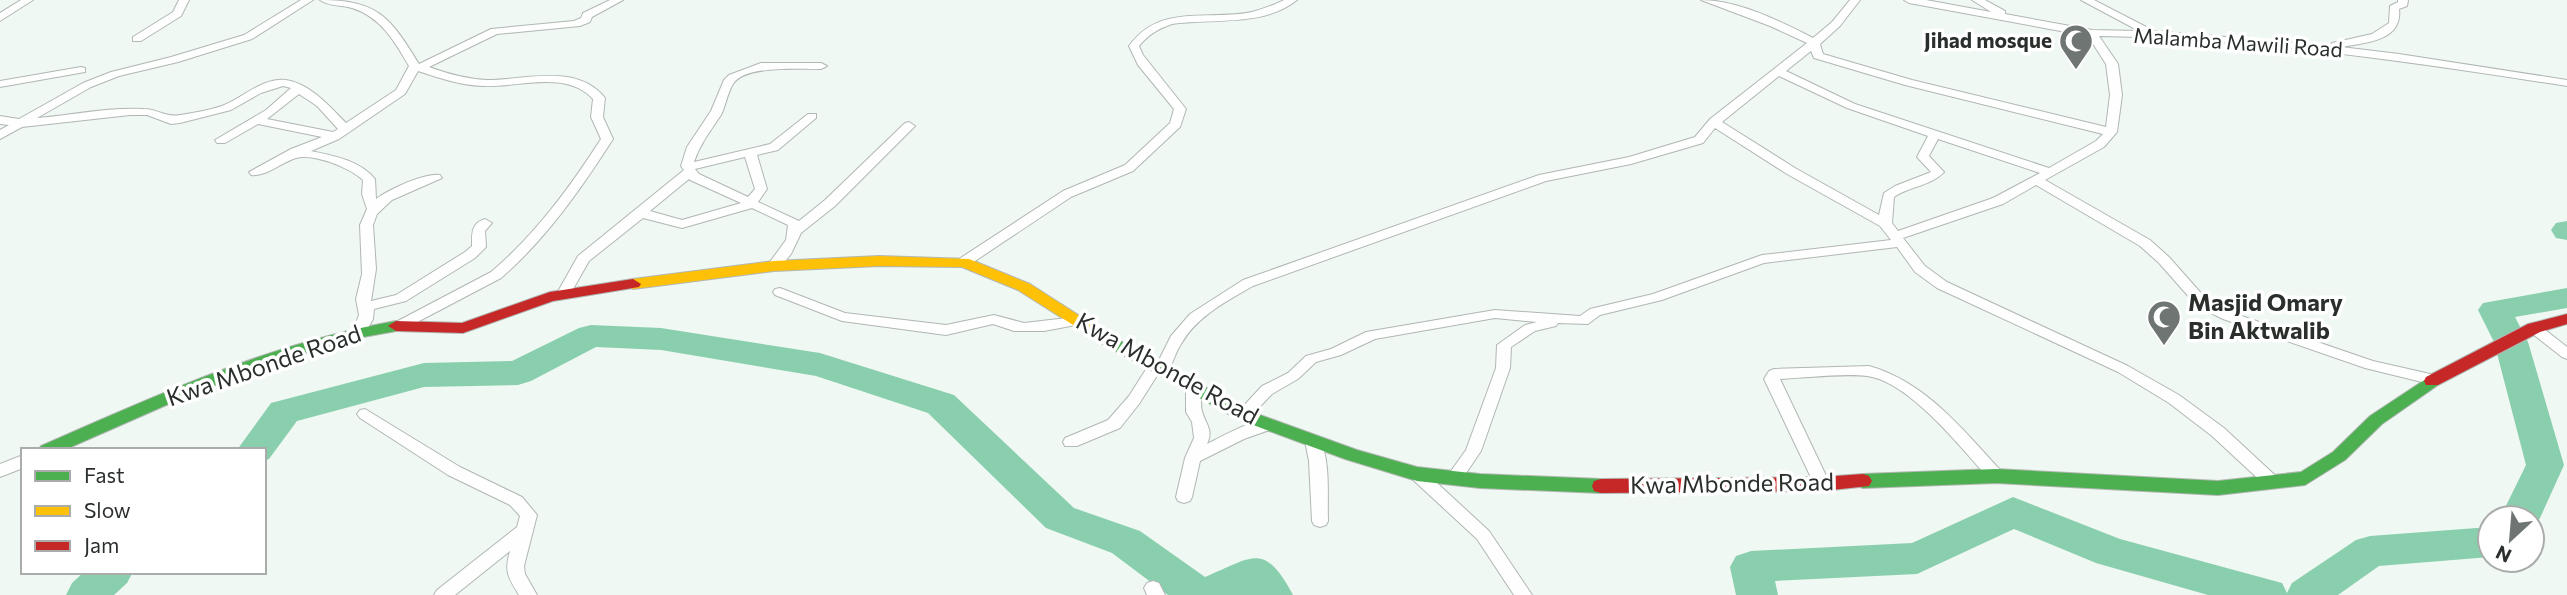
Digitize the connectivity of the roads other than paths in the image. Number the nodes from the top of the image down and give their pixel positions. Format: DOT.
graph roads {
  1 [pos="28,0"];
  2 [pos="184,0"];
  3 [pos="308,0"];
  4 [pos="325,0"];
  5 [pos="618,0"];
  6 [pos="1292,0"];
  7 [pos="1706,0"];
  8 [pos="1854,0"];
  9 [pos="1977,0"];
  10 [pos="2086,0"];
  11 [pos="2403,0"];
  12 [pos="1917,1"];
  13 [pos="0,18"];
  14 [pos="2011,19"];
  15 [pos="2092,33"];
  16 [pos="2155,34"];
  17 [pos="137,39"];
  18 [pos="1814,43"];
  19 [pos="2323,48"];
  20 [pos="821,66"];
  21 [pos="417,67"];
  22 [pos="81,70"];
  23 [pos="1778,71"];
  24 [pos="2567,83"];
  25 [pos="0,84"];
  26 [pos="298,89"];
  27 [pos="812,116"];
  28 [pos="0,120"];
  29 [pos="256,120"];
  30 [pos="1714,122"];
  31 [pos="21,124"];
  32 [pos="909,126"];
  33 [pos="2111,132"];
  34 [pos="340,133"];
  35 [pos="1935,134"];
  36 [pos="0,135"];
  37 [pos="221,140"];
  38 [pos="295,152"];
  39 [pos="750,153"];
  40 [pos="688,170"];
  41 [pos="255,172"];
  42 [pos="2049,172"];
  43 [pos="436,178"];
  44 [pos="2035,179"];
  45 [pos="753,203"];
  46 [pos="373,208"];
  47 [pos="641,213"];
  48 [pos="485,223"];
  49 [pos="1885,223"];
  50 [pos="797,230"];
  51 [pos="1898,239"];
  52 [pos="964,262"];
  53 [pos="774,266"];
  54 [pos="780,292"];
  55 [pos="563,295"];
  56 [pos="368,306"];
  57 [pos="2567,319"];
  58 [pos="1076,321"];
  59 [pos="1569,321"];
  60 [pos="398,326"];
  61 [pos="2534,328"];
  62 [pos="360,331"];
  63 [pos="2567,354"];
  64 [pos="1159,368"];
  65 [pos="2434,380"];
  66 [pos="1194,388"];
  67 [pos="365,414"];
  68 [pos="1243,415"];
  69 [pos="1269,424"];
  70 [pos="1313,441"];
  71 [pos="1071,442"];
  72 [pos="52,448"];
  73 [pos="1193,458"];
  74 [pos="21,462"];
  75 [pos="0,471"];
  76 [pos="1417,474"];
  77 [pos="1996,477"];
  78 [pos="1454,478"];
  79 [pos="2273,483"];
  80 [pos="1822,484"];
  81 [pos="1184,496"];
  82 [pos="1320,521"];
  83 [pos="527,529"];
  84 [pos="443,595"];
  85 [pos="528,595"];
  86 [pos="1523,595"];
  1 -- 13 [label="street"];
  2 -- 17 [label="street"];
  3 -- 31 [label="street"];
  4 -- 21 [label="street"];
  5 -- 21 [label="street"];
  6 -- 52 [label="street"];
  7 -- 18 [label="street"];
  8 -- 18 [label="street"];
  9 -- 14 [label="street"];
  10 -- 16 [label="street"];
  11 -- 19 [label="street"];
  12 -- 14 [label="street, Malamba Mawili Road"];
  14 -- 15 [label="street, Malamba Mawili Road"];
  15 -- 16 [label="street, Malamba Mawili Road"];
  15 -- 33 [label="street"];
  16 -- 19 [label="street, Malamba Mawili Road"];
  18 -- 23 [label="street"];
  18 -- 33 [label="street"];
  19 -- 24 [label="street, Malamba Mawili Road"];
  20 -- 40 [label="street"];
  21 -- 34 [label="street"];
  21 -- 60 [label="street"];
  22 -- 25 [label="street"];
  23 -- 30 [label="street"];
  23 -- 35 [label="street"];
  26 -- 29 [label="street"];
  26 -- 31 [label="street"];
  26 -- 34 [label="street"];
  27 -- 39 [label="street"];
  28 -- 31 [label="street"];
  29 -- 34 [label="street"];
  29 -- 37 [label="street"];
  30 -- 49 [label="street"];
  30 -- 64 [label="street"];
  31 -- 36 [label="street"];
  32 -- 50 [label="street"];
  33 -- 42 [label="street"];
  34 -- 38 [label="street"];
  35 -- 42 [label="street"];
  35 -- 49 [label="street"];
  38 -- 41 [label="street"];
  38 -- 46 [label="street"];
  39 -- 40 [label="street"];
  39 -- 45 [label="street"];
  40 -- 45 [label="street"];
  40 -- 47 [label="street"];
  42 -- 44 [label="street"];
  43 -- 46 [label="street"];
  44 -- 51 [label="street"];
  44 -- 65 [label="street"];
  45 -- 47 [label="street"];
  45 -- 50 [label="street"];
  46 -- 56 [label="street"];
  47 -- 55 [label="street"];
  48 -- 56 [label="street"];
  49 -- 51 [label="street"];
  50 -- 53 [label="street"];
  51 -- 59 [label="street"];
  51 -- 79 [label="street"];
  52 -- 53 [label="street, Kwa Mbonde Road"];
  52 -- 58 [label="street, Kwa Mbonde Road"];
  53 -- 55 [label="street, Kwa Mbonde Road"];
  54 -- 58 [label="street"];
  55 -- 60 [label="street, Kwa Mbonde Road"];
  56 -- 62 [label="street"];
  57 -- 61 [label="street, Kwa Mbonde Road"];
  58 -- 64 [label="street, Kwa Mbonde Road"];
  59 -- 68 [label="street"];
  59 -- 78 [label="street"];
  60 -- 62 [label="street, Kwa Mbonde Road"];
  61 -- 63 [label="street"];
  61 -- 65 [label="street, Kwa Mbonde Road"];
  62 -- 72 [label="street, Kwa Mbonde Road"];
  64 -- 66 [label="street, Kwa Mbonde Road"];
  64 -- 71 [label="street"];
  65 -- 79 [label="street, Kwa Mbonde Road"];
  66 -- 68 [label="street, Kwa Mbonde Road"];
  66 -- 73 [label="street"];
  67 -- 83 [label="street"];
  68 -- 69 [label="street, Kwa Mbonde Road"];
  69 -- 70 [label="street, Kwa Mbonde Road"];
  69 -- 73 [label="street"];
  70 -- 76 [label="street, Kwa Mbonde Road"];
  70 -- 82 [label="street"];
  73 -- 81 [label="street"];
  74 -- 75 [label="street"];
  76 -- 78 [label="street, Kwa Mbonde Road"];
  76 -- 86 [label="street"];
  77 -- 79 [label="street, Kwa Mbonde Road"];
  77 -- 80 [label="street, Kwa Mbonde Road"];
  77 -- 80 [label="street"];
  78 -- 80 [label="street, Kwa Mbonde Road"];
  83 -- 84 [label="street"];
  83 -- 85 [label="street"];
}
